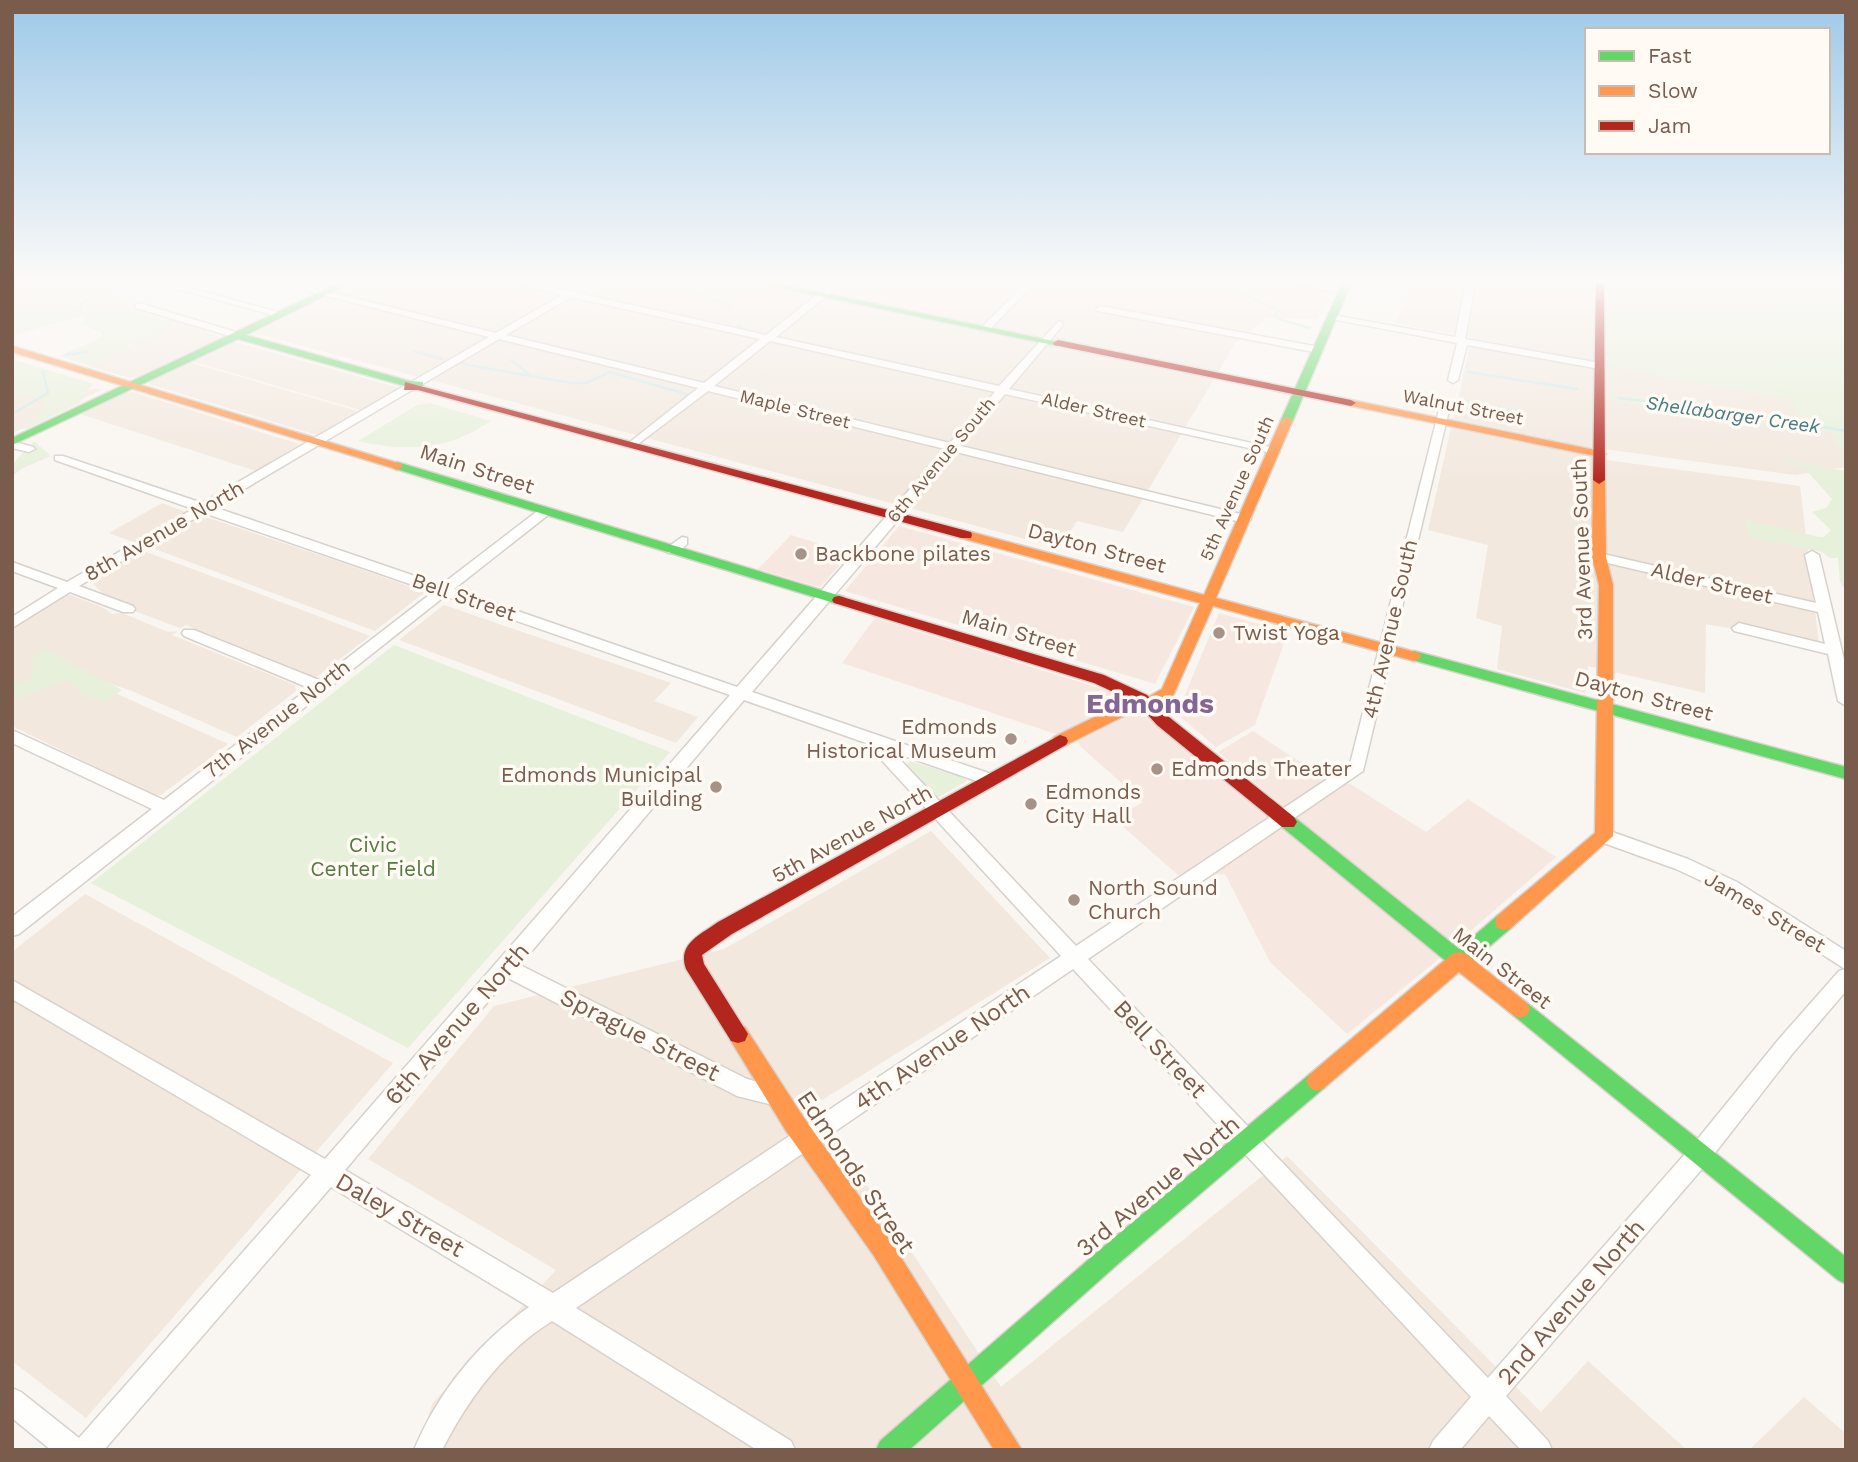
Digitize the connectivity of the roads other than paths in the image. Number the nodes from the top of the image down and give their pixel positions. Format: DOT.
graph roads {
  1 [pos="211,347"];
  2 [pos="278,347"];
  3 [pos="480,347"];
  4 [pos="545,347"];
  5 [pos="756,347"];
  6 [pos="804,347"];
  7 [pos="1039,347"];
  8 [pos="1076,347"];
  9 [pos="1303,347"];
  10 [pos="1319,347"];
  11 [pos="1460,347"];
  12 [pos="1496,347"];
  13 [pos="1600,347"];
  14 [pos="12,349"];
  15 [pos="1318,350"];
  16 [pos="1600,366"];
  17 [pos="1453,380"];
  18 [pos="132,385"];
  19 [pos="413,386"];
  20 [pos="707,387"];
  21 [pos="1001,390"];
  22 [pos="1300,393"];
  23 [pos="1446,402"];
  24 [pos="1440,422"];
  25 [pos="317,441"];
  26 [pos="12,443"];
  27 [pos="634,444"];
  28 [pos="953,447"];
  29 [pos="29,449"];
  30 [pos="1275,451"];
  31 [pos="1600,454"];
  32 [pos="59,458"];
  33 [pos="202,508"];
  34 [pos="544,512"];
  35 [pos="895,514"];
  36 [pos="1244,519"];
  37 [pos="1812,555"];
  38 [pos="1599,557"];
  39 [pos="12,566"];
  40 [pos="70,586"];
  41 [pos="445,590"];
  42 [pos="825,596"];
  43 [pos="1208,600"];
  44 [pos="128,609"];
  45 [pos="1825,609"];
  46 [pos="12,625"];
  47 [pos="1739,628"];
  48 [pos="189,633"];
  49 [pos="1385,648"];
  50 [pos="1835,651"];
  51 [pos="319,686"];
  52 [pos="740,694"];
  53 [pos="1846,701"];
  54 [pos="1151,704"];
  55 [pos="1606,707"];
  56 [pos="12,736"];
  57 [pos="870,737"];
  58 [pos="1846,773"];
  59 [pos="991,780"];
  60 [pos="164,807"];
  61 [pos="938,810"];
  62 [pos="1280,816"];
  63 [pos="1604,835"];
  64 [pos="12,928"];
  65 [pos="725,928"];
  66 [pos="1073,958"];
  67 [pos="1459,960"];
  68 [pos="1846,961"];
  69 [pos="506,967"];
  70 [pos="1846,977"];
  71 [pos="12,989"];
  72 [pos="777,1096"];
  73 [pos="806,1140"];
  74 [pos="1247,1142"];
  75 [pos="1700,1154"];
  76 [pos="328,1173"];
  77 [pos="1846,1272"];
  78 [pos="549,1306"];
  79 [pos="968,1383"];
  80 [pos="1489,1397"];
  81 [pos="12,1401"];
  82 [pos="72,1450"];
  83 [pos="86,1450"];
  84 [pos="427,1450"];
  85 [pos="782,1450"];
  86 [pos="889,1450"];
  87 [pos="1009,1450"];
  88 [pos="1442,1450"];
  89 [pos="1539,1450"];
  1 -- 18 [label="street"];
  2 -- 19 [label="street, Dayton Street"];
  3 -- 19 [label="street, 8th Avenue North"];
  4 -- 20 [label="street, Maple Street"];
  5 -- 20 [label="street"];
  6 -- 21 [label="street, Alder Street"];
  7 -- 21 [label="street, 6th Avenue South"];
  8 -- 22 [label="street, Walnut Street"];
  9 -- 15 [label="street"];
  10 -- 15 [label="street, 5th Avenue South"];
  11 -- 17 [label="street"];
  12 -- 16 [label="street"];
  13 -- 16 [label="street, 3rd Avenue South"];
  14 -- 18 [label="street, Main Street"];
  15 -- 22 [label="street, 5th Avenue South"];
  16 -- 31 [label="street, 3rd Avenue South"];
  18 -- 25 [label="street, Main Street"];
  18 -- 26 [label="street"];
  19 -- 25 [label="street, 8th Avenue North"];
  19 -- 27 [label="street, Dayton Street"];
  20 -- 27 [label="street"];
  20 -- 28 [label="street, Maple Street"];
  21 -- 28 [label="street, 6th Avenue South"];
  21 -- 30 [label="street, Alder Street"];
  22 -- 24 [label="street, Walnut Street"];
  22 -- 30 [label="street, 5th Avenue South"];
  23 -- 24 [label="street, 4th Avenue South"];
  24 -- 31 [label="street, Walnut Street"];
  24 -- 49 [label="street, 4th Avenue South"];
  25 -- 33 [label="street, 8th Avenue North"];
  25 -- 34 [label="street, Main Street"];
  26 -- 29 [label="street"];
  27 -- 35 [label="street, Dayton Street"];
  28 -- 35 [label="street, 6th Avenue South"];
  28 -- 36 [label="street, Maple Street"];
  30 -- 36 [label="street, 5th Avenue South"];
  31 -- 38 [label="street, 3rd Avenue South"];
  32 -- 33 [label="street, Bell Street"];
  33 -- 40 [label="street, 8th Avenue North"];
  33 -- 41 [label="street, Bell Street"];
  34 -- 41 [label="street, 7th Avenue North"];
  34 -- 42 [label="street, Main Street"];
  35 -- 42 [label="street, 6th Avenue South"];
  35 -- 43 [label="street, Dayton Street"];
  36 -- 43 [label="street, 5th Avenue South"];
  37 -- 45 [label="street"];
  38 -- 45 [label="street, Alder Street"];
  38 -- 55 [label="street, 3rd Avenue South"];
  39 -- 40 [label="street"];
  40 -- 44 [label="street"];
  40 -- 46 [label="street, 8th Avenue North"];
  41 -- 51 [label="street, 7th Avenue North"];
  41 -- 52 [label="street, Bell Street"];
  42 -- 52 [label="street, 6th Avenue North"];
  42 -- 54 [label="street, Main Street"];
  43 -- 49 [label="street, Dayton Street"];
  43 -- 54 [label="street, 5th Avenue South"];
  45 -- 50 [label="street"];
  47 -- 50 [label="street"];
  48 -- 51 [label="street"];
  49 -- 55 [label="street, Dayton Street"];
  49 -- 62 [label="street, 4th Avenue South"];
  50 -- 53 [label="street"];
  51 -- 60 [label="street, 7th Avenue North"];
  52 -- 57 [label="street, Bell Street"];
  52 -- 69 [label="street, 6th Avenue North"];
  54 -- 59 [label="street, 5th Avenue North"];
  54 -- 62 [label="street, Main Street"];
  55 -- 58 [label="street, Dayton Street"];
  55 -- 63 [label="street, 3rd Avenue South"];
  56 -- 60 [label="street"];
  57 -- 59 [label="street, Bell Street"];
  57 -- 61 [label="street, Bell Street"];
  59 -- 61 [label="street, 5th Avenue North"];
  60 -- 64 [label="street, 7th Avenue North"];
  61 -- 65 [label="street, 5th Avenue North"];
  61 -- 66 [label="street, Bell Street"];
  62 -- 66 [label="street, 4th Avenue North"];
  62 -- 67 [label="street, Main Street"];
  63 -- 67 [label="street"];
  63 -- 68 [label="street, James Street"];
  65 -- 72 [label="street, Edmonds Street"];
  66 -- 73 [label="street, 4th Avenue North"];
  66 -- 74 [label="street, Bell Street"];
  67 -- 74 [label="street, 3rd Avenue North"];
  67 -- 75 [label="street, Main Street"];
  69 -- 72 [label="street, Sprague Street"];
  69 -- 76 [label="street, 6th Avenue North"];
  70 -- 75 [label="street, 2nd Avenue North"];
  71 -- 76 [label="street, Daley Street"];
  72 -- 73 [label="street, Edmonds Street"];
  73 -- 78 [label="street, 4th Avenue North"];
  73 -- 79 [label="street, Edmonds Street"];
  74 -- 79 [label="street, 3rd Avenue North"];
  74 -- 80 [label="street, Bell Street"];
  75 -- 77 [label="street, Main Street"];
  75 -- 80 [label="street, 2nd Avenue North"];
  76 -- 78 [label="street, Daley Street"];
  76 -- 83 [label="street, 6th Avenue North"];
  78 -- 84 [label="street, 4th Avenue North"];
  78 -- 85 [label="street, Daley Street"];
  79 -- 86 [label="street, 3rd Avenue North"];
  79 -- 87 [label="street, Edmonds Street"];
  80 -- 88 [label="street, 2nd Avenue North"];
  80 -- 89 [label="street, Bell Street"];
  81 -- 82 [label="street"];
}
